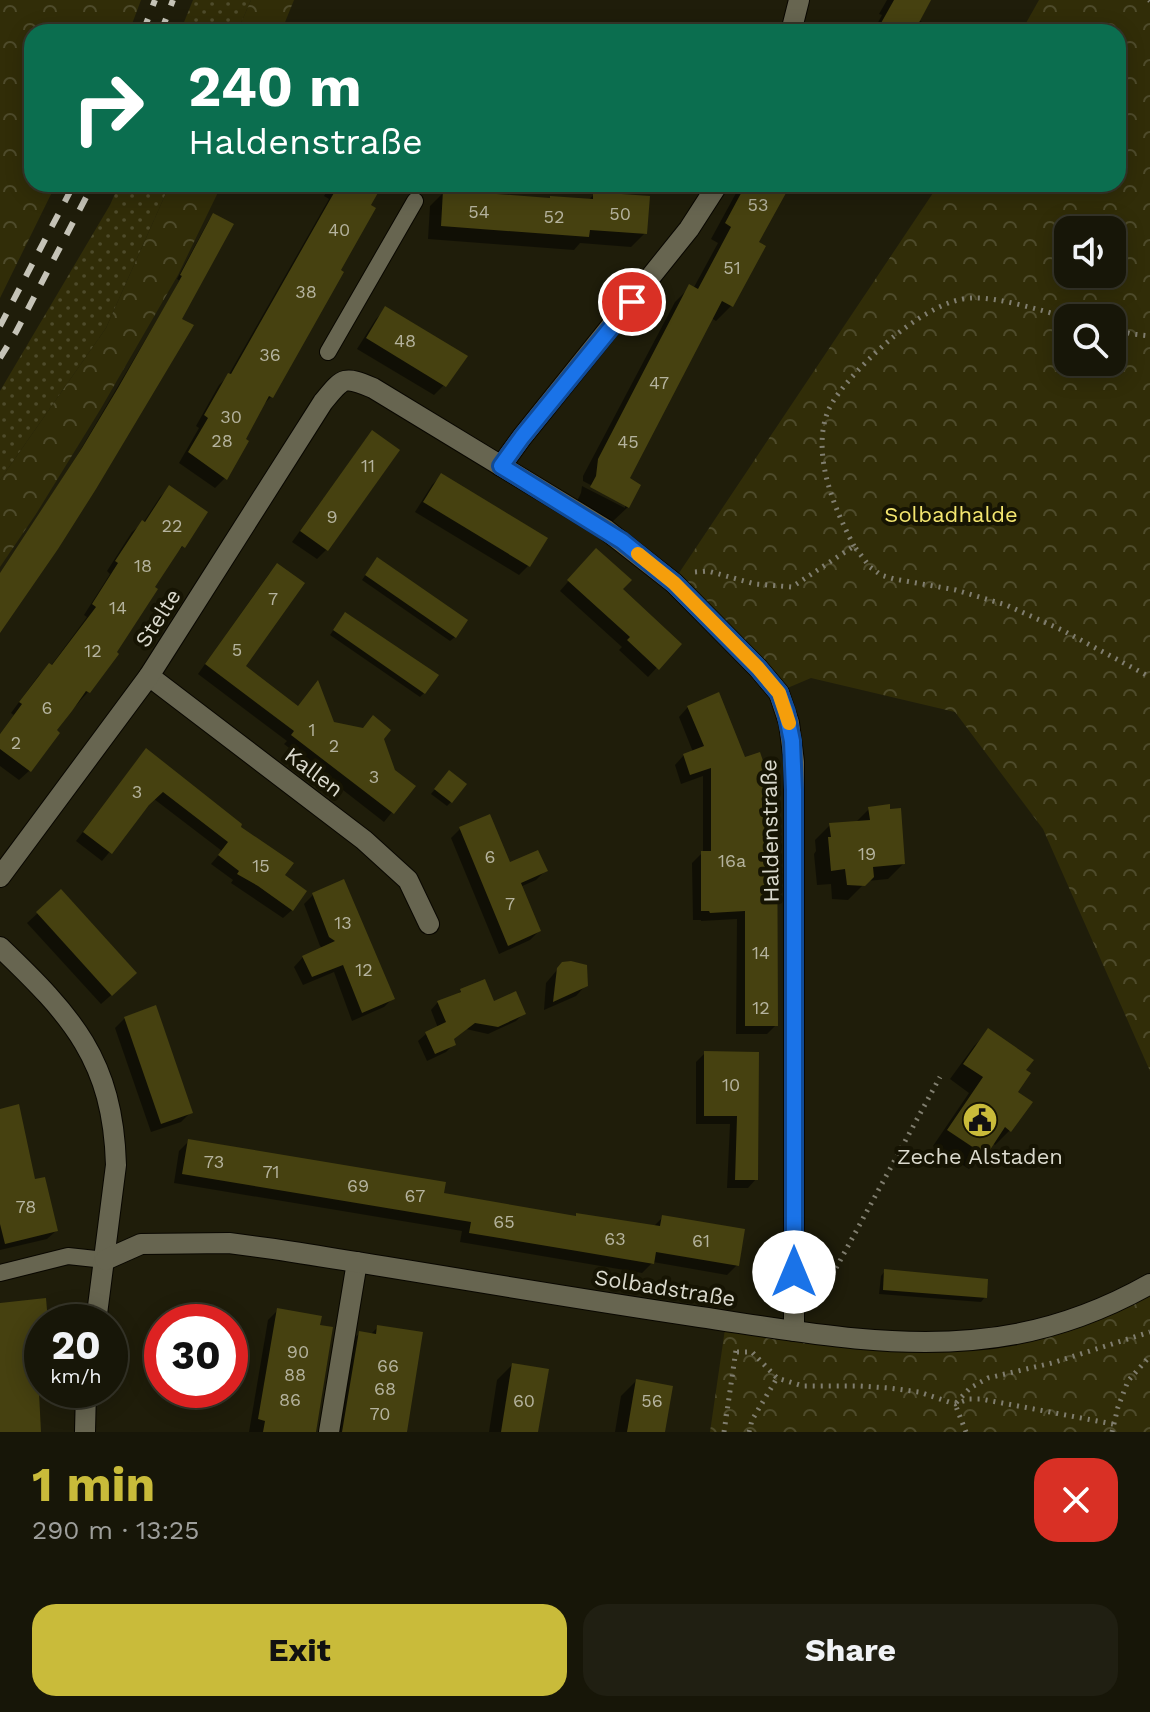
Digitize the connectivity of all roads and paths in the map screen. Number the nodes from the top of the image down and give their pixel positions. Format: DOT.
graph roads {
  1 [pos="799,0"];
  2 [pos="793,24"];
  3 [pos="713,192"];
  4 [pos="415,201"];
  5 [pos="1054,314"];
  6 [pos="1126,332"];
  7 [pos="1150,336"];
  8 [pos="328,352"];
  9 [pos="347,379"];
  10 [pos="501,466"];
  11 [pos="854,546"];
  12 [pos="674,583"];
  13 [pos="149,676"];
  14 [pos="1150,677"];
  15 [pos="0,877"];
  16 [pos="429,924"];
  17 [pos="0,947"];
  18 [pos="940,1077"];
  19 [pos="105,1260"];
  20 [pos="357,1262"];
  21 [pos="0,1273"];
  22 [pos="1150,1284"];
  23 [pos="99,1304"];
  24 [pos="729,1322"];
  25 [pos="798,1331"];
  26 [pos="1150,1332"];
  27 [pos="737,1352"];
  28 [pos="1150,1356"];
  29 [pos="777,1378"];
  30 [pos="955,1404"];
  31 [pos="86,1408"];
  32 [pos="1113,1424"];
  33 [pos="85,1432"];
  34 [pos="329,1432"];
  35 [pos="724,1432"];
  36 [pos="749,1432"];
  37 [pos="966,1432"];
  38 [pos="1112,1432"];
  1 -- 2 [label="street"];
  3 -- 10 [label="street"];
  4 -- 8 [label="lane"];
  5 -- 11 [label="path"];
  6 -- 7 [label="path"];
  9 -- 10 [label="street, Haldenstraße"];
  9 -- 13 [label="street, Stelte"];
  10 -- 12 [label="street, Haldenstraße"];
  11 -- 12 [label="path"];
  11 -- 14 [label="path"];
  12 -- 25 [label="street, Haldenstraße"];
  13 -- 15 [label="street, Stelte"];
  13 -- 16 [label="street, Kallen"];
  17 -- 19 [label="street"];
  18 -- 25 [label="path"];
  19 -- 20 [label="street, Solbadstraße"];
  19 -- 21 [label="lane"];
  19 -- 23 [label="street"];
  20 -- 24 [label="street, Solbadstraße"];
  20 -- 34 [label="street"];
  22 -- 25 [label="street, Solbadstraße"];
  24 -- 25 [label="street, Solbadstraße"];
  24 -- 27 [label="path"];
  26 -- 30 [label="path"];
  27 -- 29 [label="path"];
  27 -- 35 [label="path"];
  28 -- 32 [label="path"];
  29 -- 30 [label="path"];
  29 -- 36 [label="path"];
  30 -- 32 [label="path"];
  30 -- 37 [label="path"];
  31 -- 33 [label="street"];
  32 -- 38 [label="path"];
}
